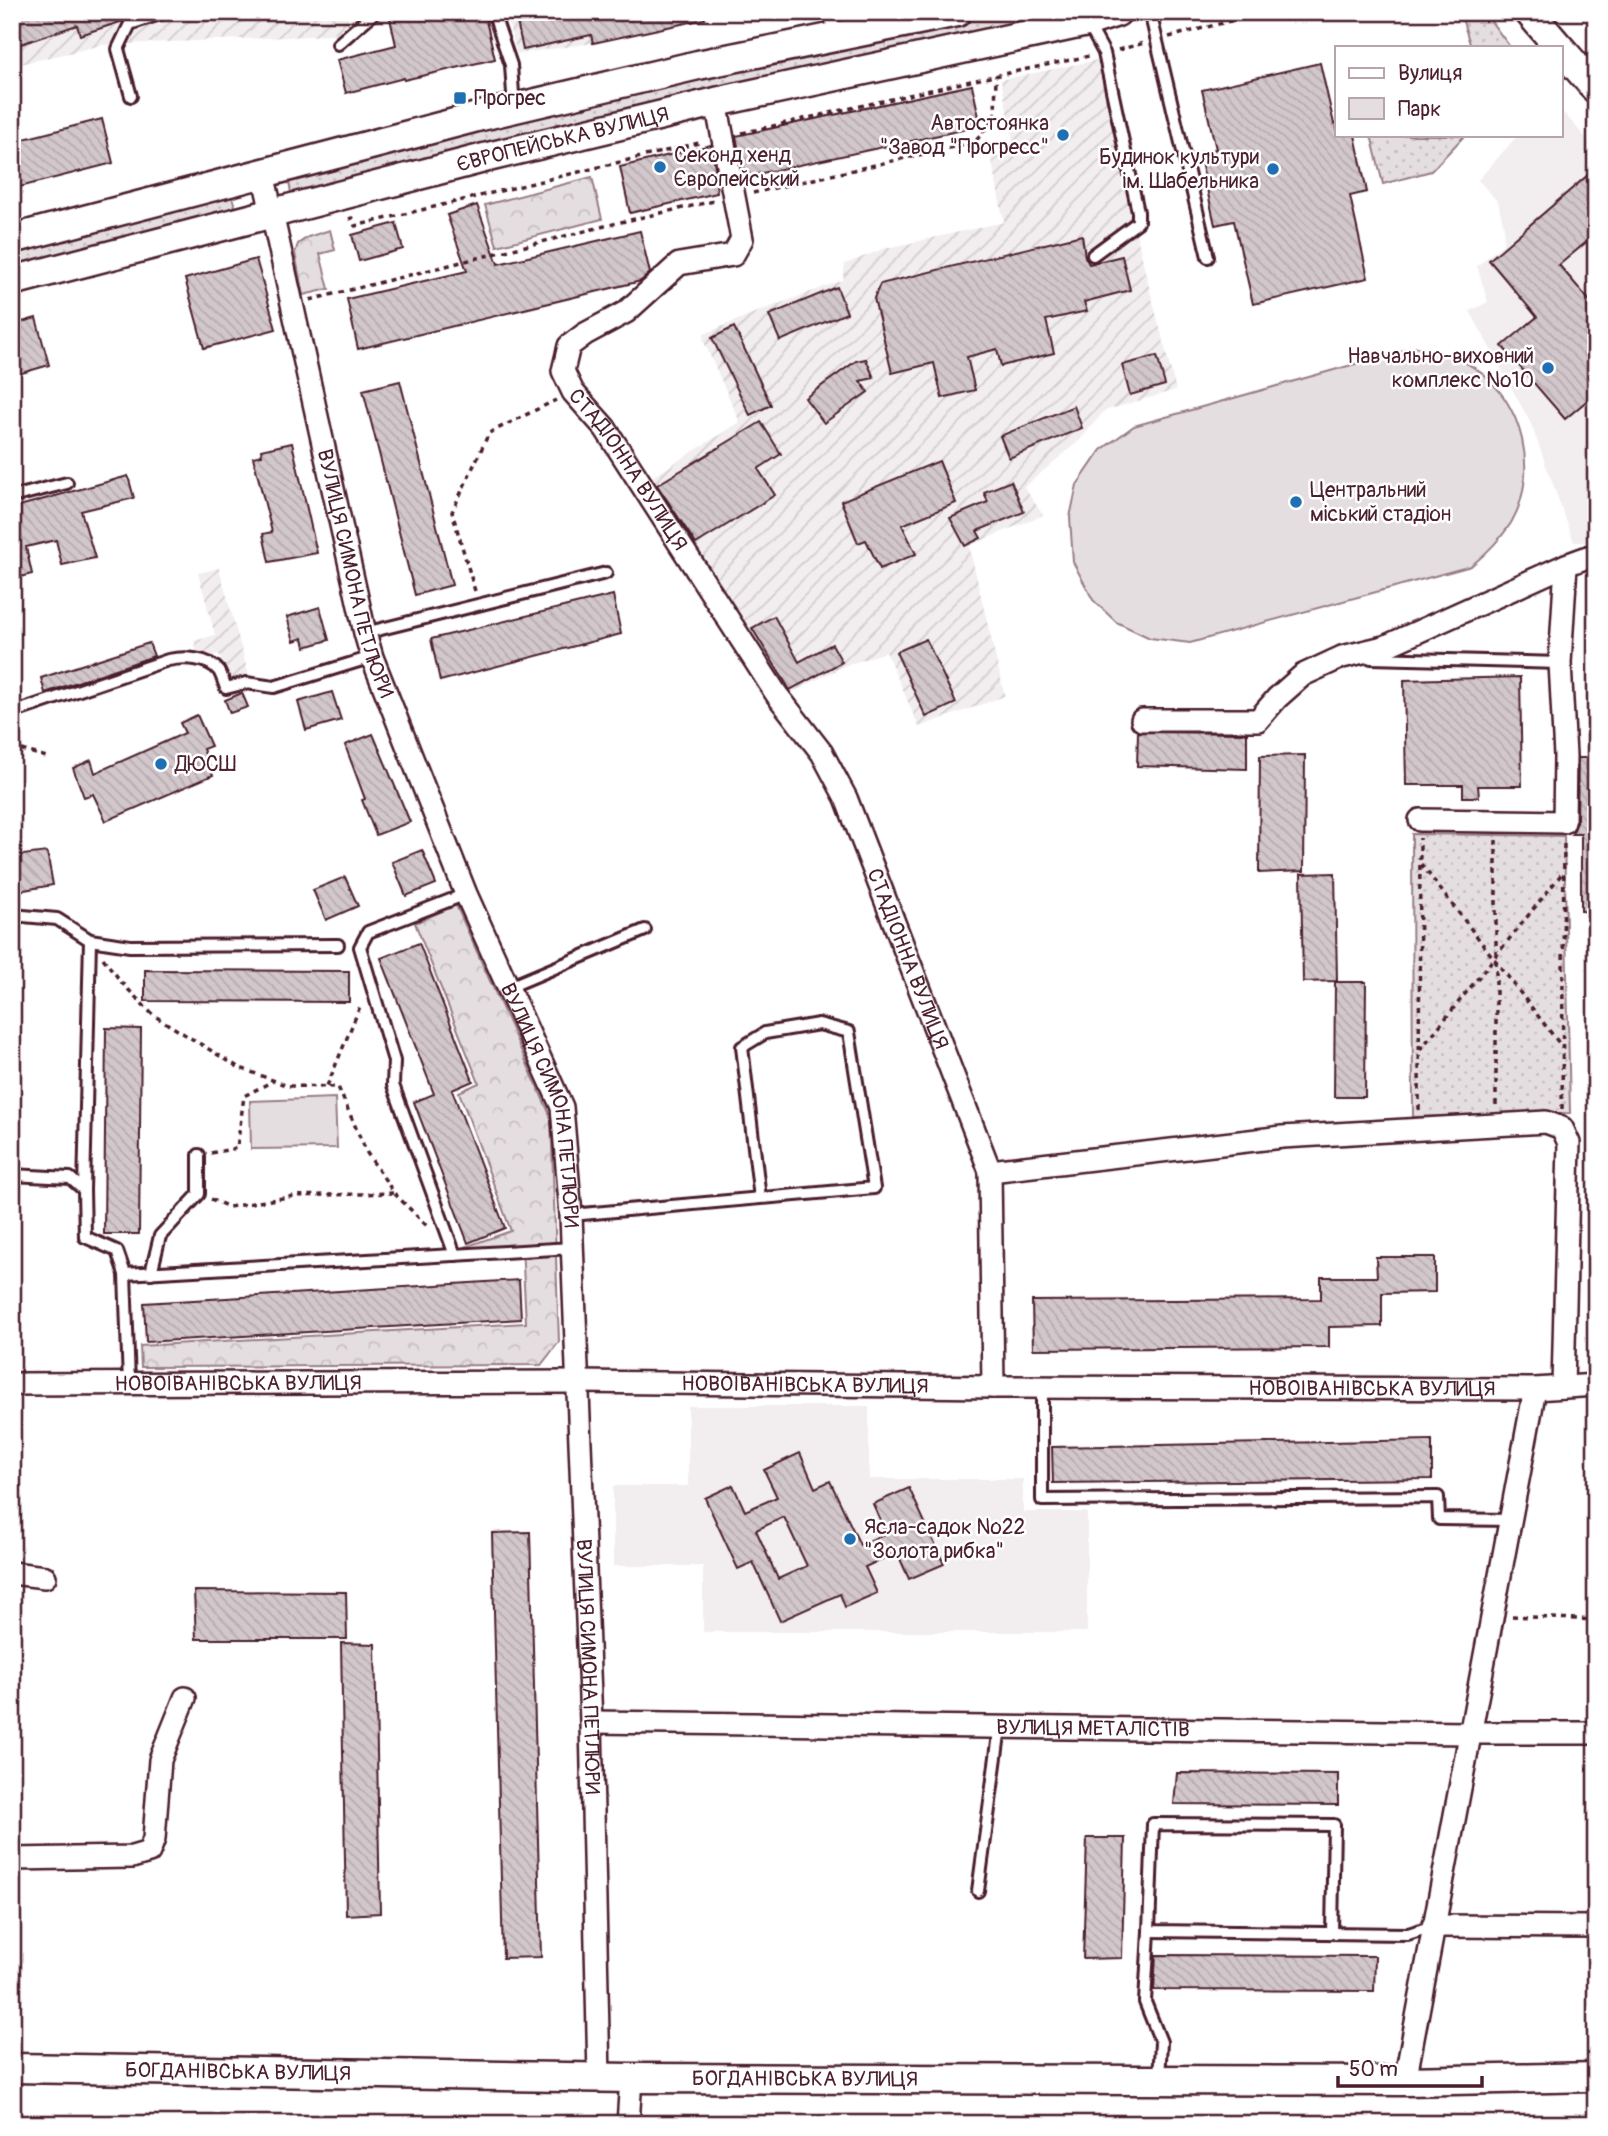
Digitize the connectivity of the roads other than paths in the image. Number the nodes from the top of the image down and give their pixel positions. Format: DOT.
graph roads {
  1 [pos="166,12"];
  2 [pos="375,12"];
  3 [pos="493,12"];
  4 [pos="957,12"];
  5 [pos="1117,12"];
  6 [pos="1150,12"];
  7 [pos="1529,12"];
  8 [pos="1087,22"];
  9 [pos="831,25"];
  10 [pos="338,44"];
  11 [pos="1558,46"];
  12 [pos="1562,50"];
  13 [pos="1596,89"];
  14 [pos="131,96"];
  15 [pos="716,102"];
  16 [pos="514,108"];
  17 [pos="263,173"];
  18 [pos="271,214"];
  19 [pos="12,239"];
  20 [pos="1093,255"];
  21 [pos="1208,257"];
  22 [pos="12,281"];
  23 [pos="67,483"];
  24 [pos="12,497"];
  25 [pos="1596,554"];
  26 [pos="1566,565"];
  27 [pos="606,573"];
  28 [pos="365,633"];
  29 [pos="372,657"];
  30 [pos="1342,657"];
  31 [pos="1560,663"];
  32 [pos="12,713"];
  33 [pos="1142,720"];
  34 [pos="1420,820"];
  35 [pos="466,894"];
  36 [pos="12,915"];
  37 [pos="645,930"];
  38 [pos="90,940"];
  39 [pos="338,945"];
  40 [pos="509,988"];
  41 [pos="198,1155"];
  42 [pos="990,1171"];
  43 [pos="12,1175"];
  44 [pos="84,1190"];
  45 [pos="760,1198"];
  46 [pos="571,1215"];
  47 [pos="572,1248"];
  48 [pos="455,1255"];
  49 [pos="152,1273"];
  50 [pos="125,1274"];
  51 [pos="577,1382"];
  52 [pos="12,1384"];
  53 [pos="129,1384"];
  54 [pos="1596,1385"];
  55 [pos="993,1387"];
  56 [pos="1042,1387"];
  57 [pos="1563,1387"];
  58 [pos="1535,1389"];
  59 [pos="1510,1520"];
  60 [pos="12,1573"];
  61 [pos="45,1577"];
  62 [pos="185,1698"];
  63 [pos="591,1722"];
  64 [pos="1000,1727"];
  65 [pos="1596,1732"];
  66 [pos="1469,1733"];
  67 [pos="12,1858"];
  68 [pos="978,1891"];
  69 [pos="1433,1926"];
  70 [pos="1596,1927"];
  71 [pos="1149,1931"];
  72 [pos="1332,1932"];
  73 [pos="12,2068"];
  74 [pos="1596,2077"];
  75 [pos="599,2078"];
  76 [pos="631,2078"];
  77 [pos="1159,2080"];
  78 [pos="1405,2081"];
  79 [pos="628,2124"];
  1 -- 14 [label="lane"];
  2 -- 10 [label="lane"];
  3 -- 16 [label="lane"];
  4 -- 9 [label="street, ЄВРОПЕЙСЬКА ВУЛИЦЯ"];
  5 -- 8 [label="street, ЄВРОПЕЙСЬКА ВУЛИЦЯ"];
  6 -- 21 [label="lane"];
  7 -- 11 [label="street"];
  8 -- 15 [label="street, ЄВРОПЕЙСЬКА ВУЛИЦЯ"];
  8 -- 20 [label="lane"];
  9 -- 16 [label="street, ЄВРОПЕЙСЬКА ВУЛИЦЯ"];
  12 -- 13 [label="street"];
  15 -- 18 [label="street, ЄВРОПЕЙСЬКА ВУЛИЦЯ"];
  15 -- 42 [label="street, СТАДІОННА ВУЛИЦЯ"];
  16 -- 17 [label="street, ЄВРОПЕЙСЬКА ВУЛИЦЯ"];
  17 -- 18 [label="street, ВУЛИЦЯ СИМОНА ПЕТЛЮРИ"];
  17 -- 19 [label="street, ЄВРОПЕЙСЬКА ВУЛИЦЯ"];
  18 -- 22 [label="street, ЄВРОПЕЙСЬКА ВУЛИЦЯ"];
  18 -- 28 [label="street, ВУЛИЦЯ СИМОНА ПЕТЛЮРИ"];
  23 -- 24 [label="lane"];
  25 -- 26 [label="street"];
  26 -- 30 [label="street"];
  26 -- 31 [label="street"];
  27 -- 28 [label="lane"];
  28 -- 29 [label="street, ВУЛИЦЯ СИМОНА ПЕТЛЮРИ"];
  29 -- 32 [label="lane"];
  29 -- 35 [label="street, ВУЛИЦЯ СИМОНА ПЕТЛЮРИ"];
  30 -- 31 [label="lane"];
  30 -- 33 [label="street"];
  31 -- 34 [label="street"];
  35 -- 40 [label="street, ВУЛИЦЯ СИМОНА ПЕТЛЮРИ"];
  35 -- 48 [label="lane"];
  36 -- 38 [label="lane"];
  37 -- 40 [label="lane"];
  38 -- 39 [label="lane"];
  38 -- 44 [label="lane"];
  40 -- 46 [label="street, ВУЛИЦЯ СИМОНА ПЕТЛЮРИ"];
  41 -- 49 [label="lane"];
  42 -- 55 [label="street"];
  42 -- 57 [label="street"];
  43 -- 44 [label="lane"];
  44 -- 50 [label="lane"];
  45 -- 45 [label="lane"];
  45 -- 46 [label="lane"];
  46 -- 47 [label="street, ВУЛИЦЯ СИМОНА ПЕТЛЮРИ"];
  47 -- 48 [label="lane"];
  47 -- 51 [label="street, ВУЛИЦЯ СИМОНА ПЕТЛЮРИ"];
  48 -- 49 [label="lane"];
  49 -- 50 [label="lane"];
  50 -- 53 [label="lane"];
  51 -- 53 [label="street, НОВОІВАНІВСЬКА ВУЛИЦЯ"];
  51 -- 55 [label="street, НОВОІВАНІВСЬКА ВУЛИЦЯ"];
  51 -- 63 [label="street, ВУЛИЦЯ СИМОНА ПЕТЛЮРИ"];
  52 -- 53 [label="street, НОВОІВАНІВСЬКА ВУЛИЦЯ"];
  54 -- 57 [label="street, НОВОІВАНІВСЬКА ВУЛИЦЯ"];
  55 -- 56 [label="street, НОВОІВАНІВСЬКА ВУЛИЦЯ"];
  56 -- 58 [label="street, НОВОІВАНІВСЬКА ВУЛИЦЯ"];
  56 -- 59 [label="lane"];
  57 -- 58 [label="street, НОВОІВАНІВСЬКА ВУЛИЦЯ"];
  58 -- 59 [label="street"];
  59 -- 66 [label="street"];
  60 -- 61 [label="street"];
  62 -- 67 [label="street"];
  63 -- 64 [label="street, ВУЛИЦЯ МЕТАЛІСТІВ"];
  63 -- 75 [label="street, ВУЛИЦЯ СИМОНА ПЕТЛЮРИ"];
  64 -- 66 [label="street, ВУЛИЦЯ МЕТАЛІСТІВ"];
  64 -- 68 [label="lane"];
  65 -- 66 [label="street, ВУЛИЦЯ МЕТАЛІСТІВ"];
  66 -- 69 [label="street"];
  69 -- 70 [label="street"];
  69 -- 72 [label="lane"];
  69 -- 78 [label="street"];
  71 -- 72 [label="lane"];
  71 -- 72 [label="lane"];
  71 -- 77 [label="lane"];
  73 -- 75 [label="street, БОГДАНІВСЬКА ВУЛИЦЯ"];
  74 -- 78 [label="street, БОГДАНІВСЬКА ВУЛИЦЯ"];
  75 -- 76 [label="street, БОГДАНІВСЬКА ВУЛИЦЯ"];
  76 -- 77 [label="street, БОГДАНІВСЬКА ВУЛИЦЯ"];
  76 -- 79 [label="street"];
  77 -- 78 [label="street, БОГДАНІВСЬКА ВУЛИЦЯ"];
}
